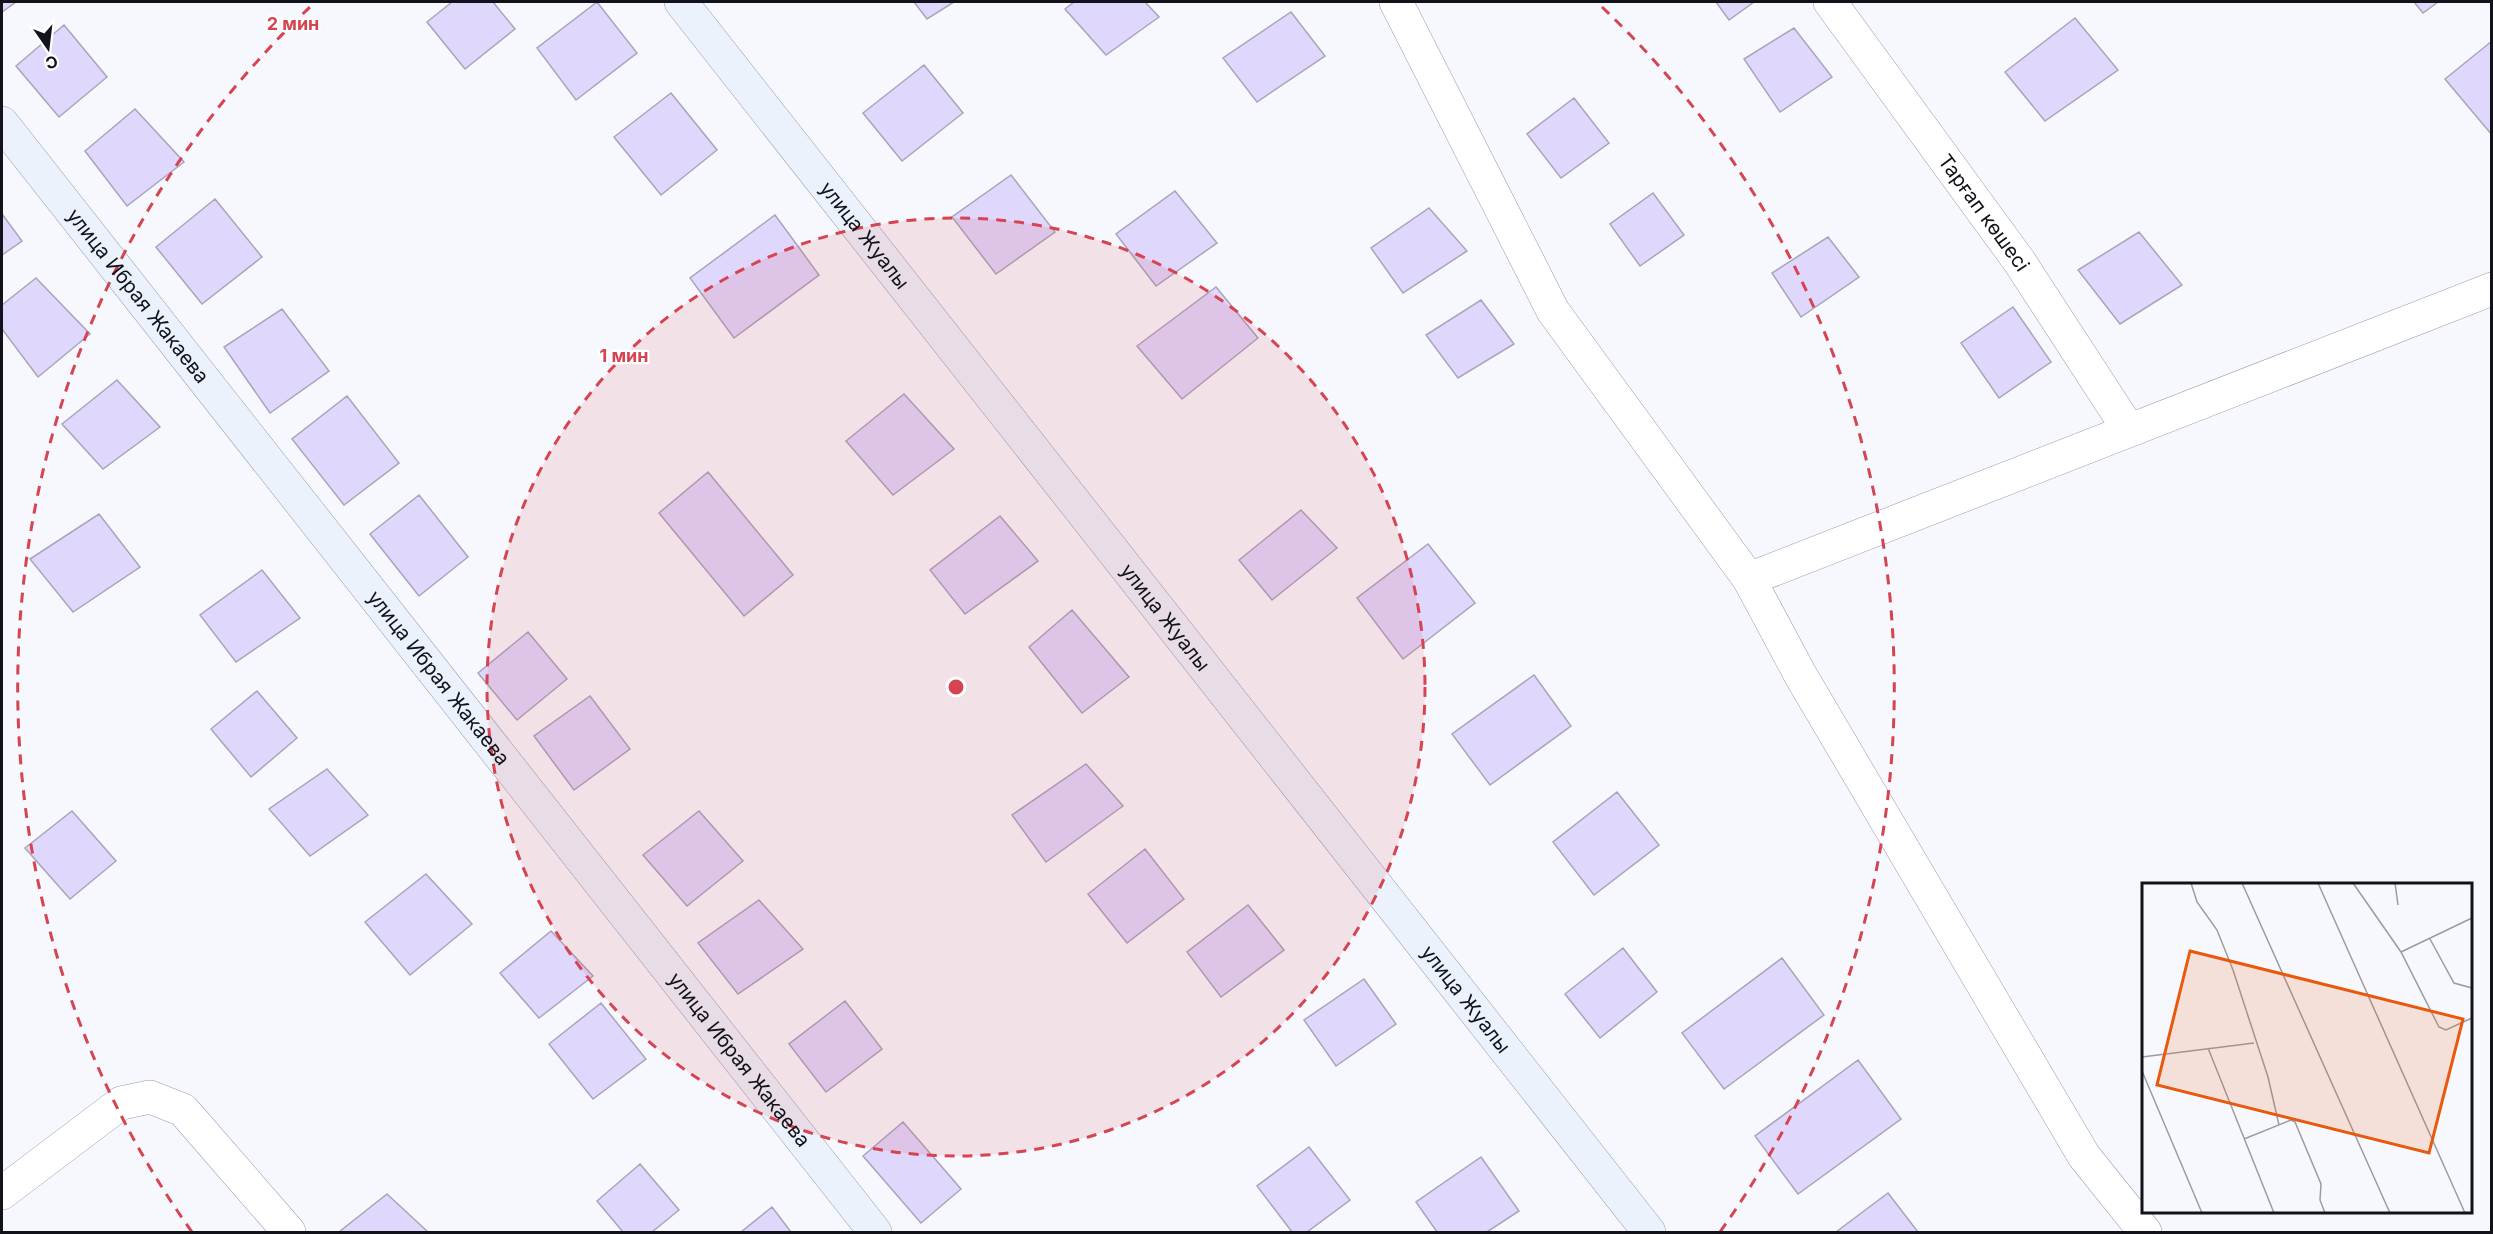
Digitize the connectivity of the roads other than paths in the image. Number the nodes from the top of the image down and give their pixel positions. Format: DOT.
graph roads {
  1 [pos="681,2"];
  2 [pos="1396,2"];
  3 [pos="1830,2"];
  4 [pos="2,123"];
  5 [pos="2492,289"];
  6 [pos="2129,430"];
  7 [pos="1749,579"];
  8 [pos="2,1193"];
  9 [pos="289,1233"];
  10 [pos="875,1233"];
  11 [pos="1649,1233"];
  12 [pos="2145,1233"];
  1 -- 11 [label="street, улица Жуалы"];
  2 -- 7 [label="street"];
  3 -- 6 [label="street, Тарғап көшесі"];
  4 -- 10 [label="street, улица Ибрая Жакаева"];
  5 -- 6 [label="street"];
  6 -- 7 [label="street"];
  7 -- 12 [label="street"];
  8 -- 9 [label="street"];
}
